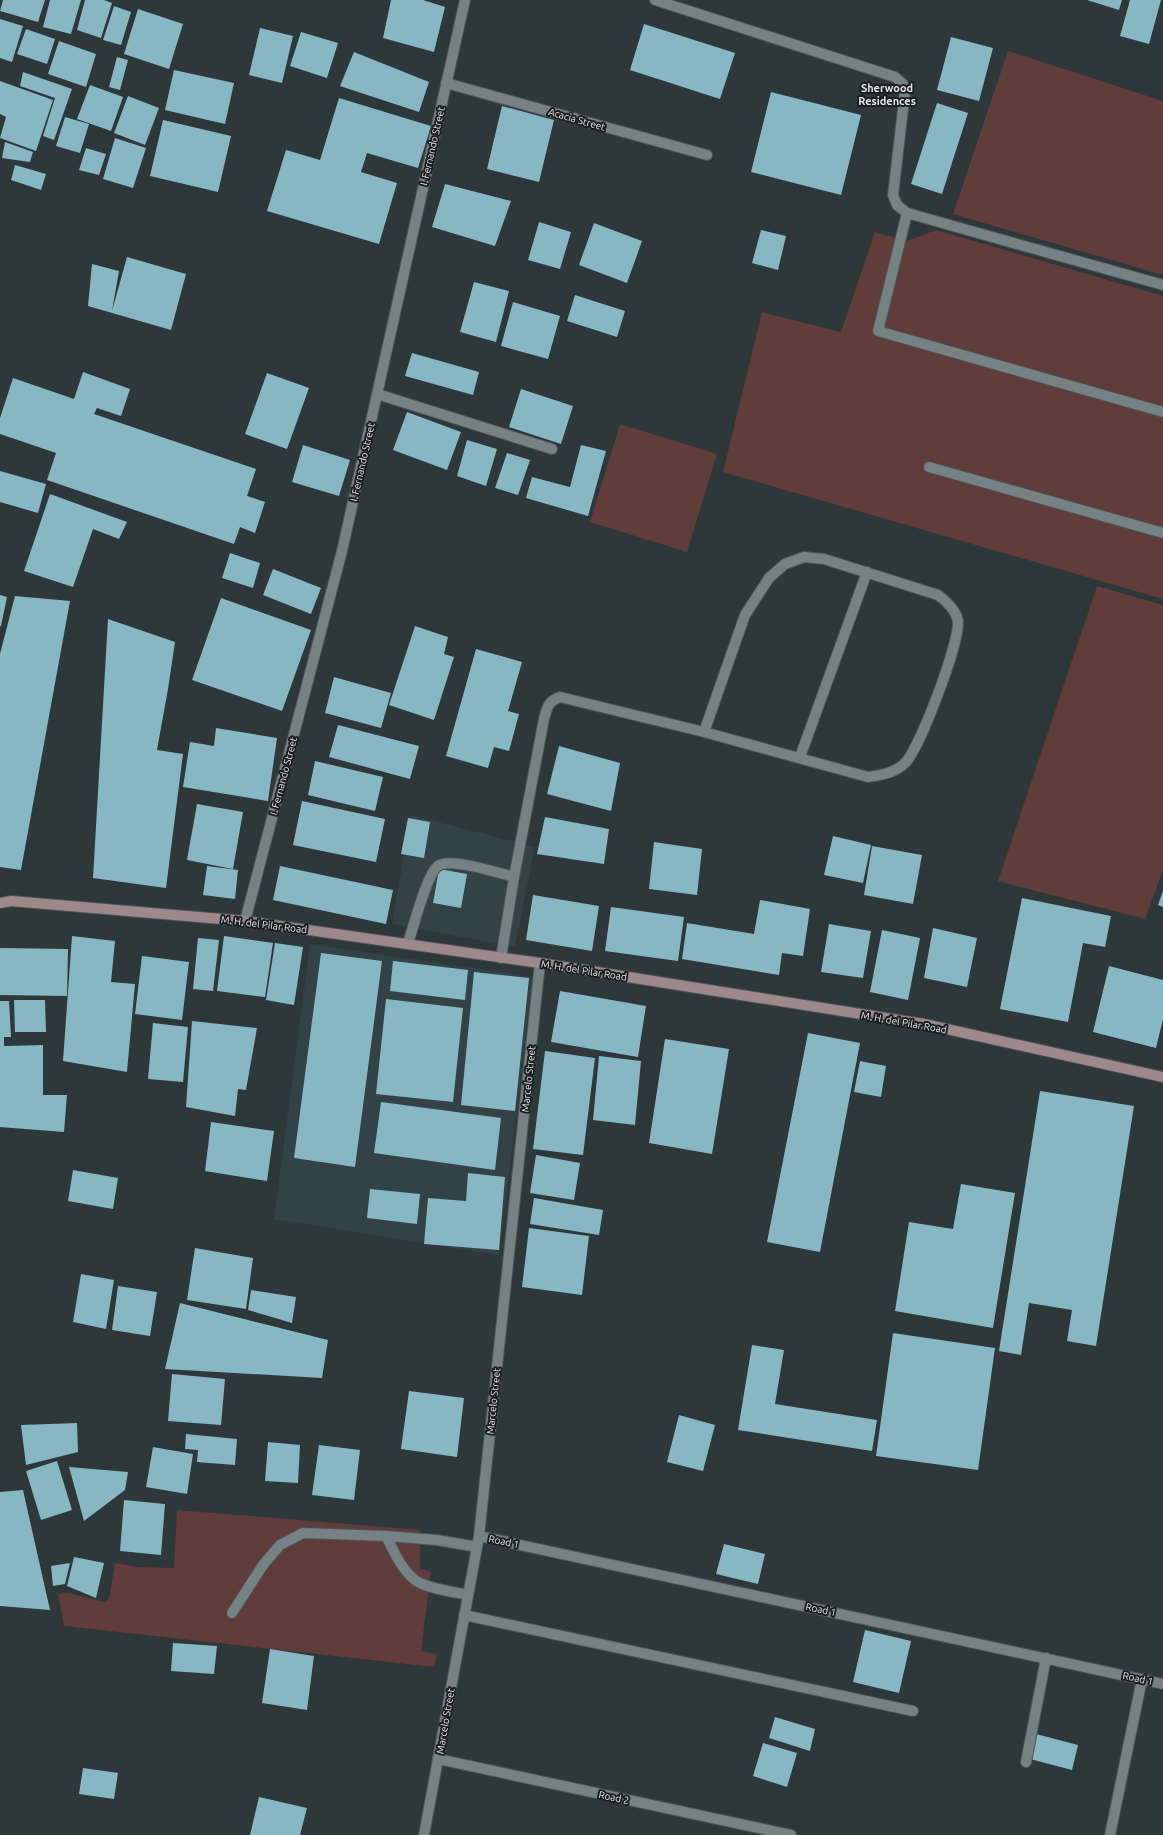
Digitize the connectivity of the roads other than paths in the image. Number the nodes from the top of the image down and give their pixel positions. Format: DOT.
graph roads {
  1 [pos="465,0"];
  2 [pos="655,0"];
  3 [pos="446,83"];
  4 [pos="707,156"];
  5 [pos="907,213"];
  6 [pos="1163,285"];
  7 [pos="377,394"];
  8 [pos="1163,412"];
  9 [pos="552,449"];
  10 [pos="929,467"];
  11 [pos="1163,533"];
  12 [pos="867,572"];
  13 [pos="704,732"];
  14 [pos="800,757"];
  15 [pos="514,877"];
  16 [pos="0,903"];
  17 [pos="245,921"];
  18 [pos="408,943"];
  19 [pos="501,958"];
  20 [pos="540,963"];
  21 [pos="1163,1077"];
  22 [pos="386,1536"];
  23 [pos="479,1536"];
  24 [pos="477,1547"];
  25 [pos="468,1594"];
  26 [pos="232,1613"];
  27 [pos="464,1615"];
  28 [pos="1046,1658"];
  29 [pos="1142,1679"];
  30 [pos="1163,1684"];
  31 [pos="913,1710"];
  32 [pos="438,1759"];
  33 [pos="1026,1762"];
  34 [pos="424,1835"];
  35 [pos="791,1835"];
  36 [pos="1110,1835"];
  1 -- 3 [label="street, I. Fernando Street"];
  2 -- 5 [label="street"];
  3 -- 4 [label="street, Acacia Street"];
  3 -- 7 [label="street, I. Fernando Street"];
  5 -- 6 [label="street"];
  5 -- 8 [label="street"];
  7 -- 9 [label="street"];
  7 -- 17 [label="street, I. Fernando Street"];
  10 -- 11 [label="street"];
  12 -- 13 [label="street"];
  12 -- 14 [label="street"];
  12 -- 14 [label="street"];
  13 -- 14 [label="street"];
  13 -- 15 [label="street"];
  15 -- 18 [label="street"];
  15 -- 19 [label="street"];
  16 -- 17 [label="main road, M. H. del Pilar Road"];
  17 -- 18 [label="main road, M. H. del Pilar Road"];
  18 -- 19 [label="main road, M. H. del Pilar Road"];
  19 -- 20 [label="main road, M. H. del Pilar Road"];
  20 -- 21 [label="main road, M. H. del Pilar Road"];
  20 -- 23 [label="street, Marcelo Street"];
  22 -- 24 [label="street"];
  22 -- 25 [label="street"];
  22 -- 26 [label="street"];
  23 -- 24 [label="street, Marcelo Street"];
  23 -- 28 [label="street, Road 1"];
  24 -- 25 [label="street, Marcelo Street"];
  25 -- 27 [label="street, Marcelo Street"];
  27 -- 31 [label="street"];
  27 -- 32 [label="street, Marcelo Street"];
  28 -- 29 [label="street, Road 1"];
  28 -- 33 [label="street"];
  29 -- 30 [label="street, Road 1"];
  29 -- 36 [label="street"];
  32 -- 34 [label="street, Marcelo Street"];
  32 -- 35 [label="street, Road 2"];
}
